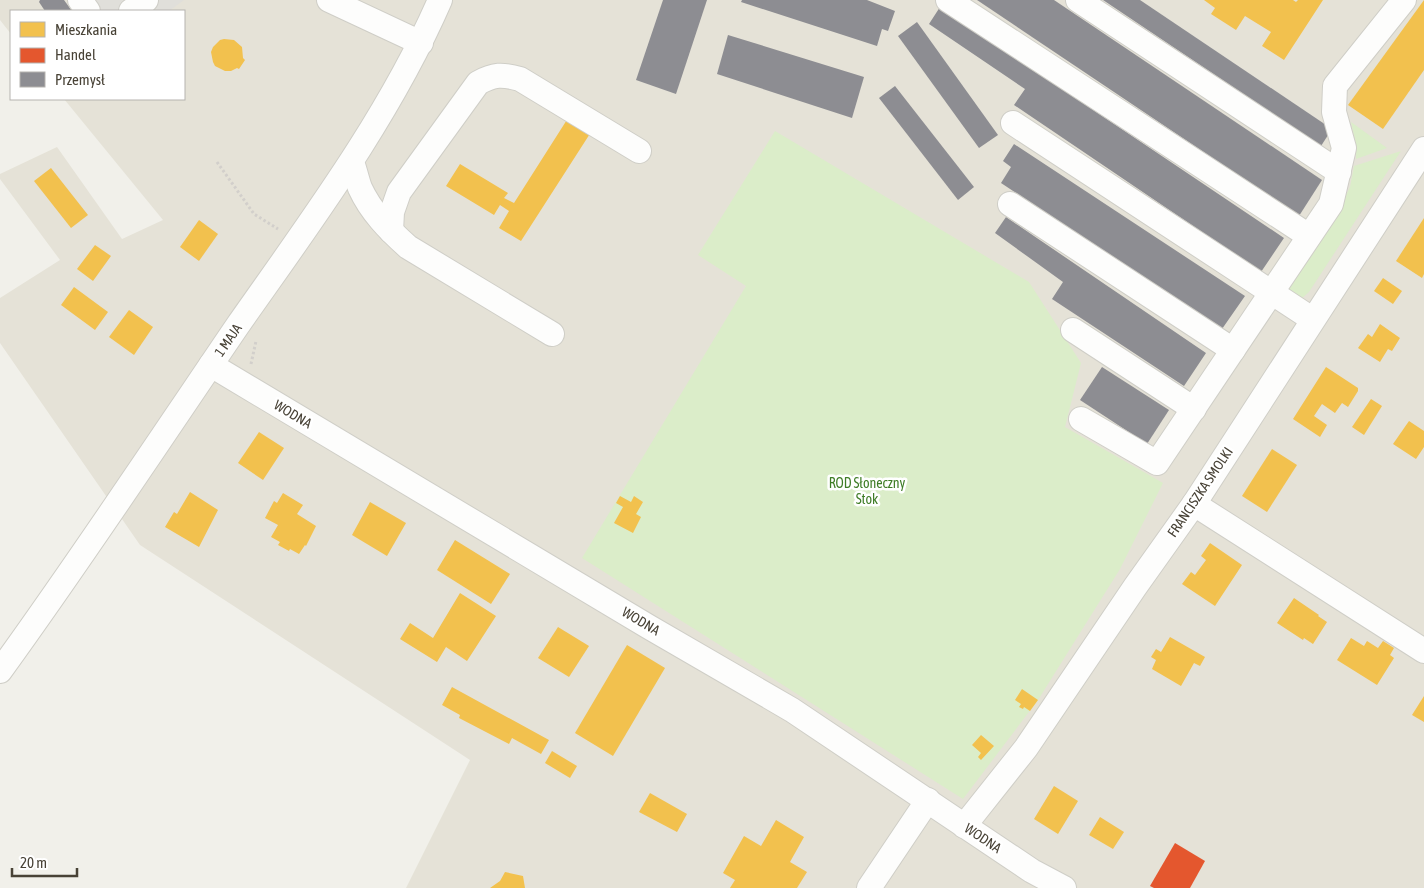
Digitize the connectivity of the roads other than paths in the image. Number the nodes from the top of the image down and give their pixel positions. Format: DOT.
graph roads {
  1 [pos="146,0"];
  2 [pos="329,0"];
  3 [pos="440,0"];
  4 [pos="948,0"];
  5 [pos="1078,0"];
  6 [pos="1404,0"];
  7 [pos="132,10"];
  8 [pos="422,43"];
  9 [pos="1013,123"];
  10 [pos="1424,149"];
  11 [pos="639,151"];
  12 [pos="352,162"];
  13 [pos="1338,172"];
  14 [pos="1010,204"];
  15 [pos="391,231"];
  16 [pos="1309,236"];
  17 [pos="1271,293"];
  18 [pos="1312,319"];
  19 [pos="1073,330"];
  20 [pos="552,334"];
  21 [pos="1233,350"];
  22 [pos="211,365"];
  23 [pos="1194,409"];
  24 [pos="1081,419"];
  25 [pos="1194,504"];
  26 [pos="1424,651"];
  27 [pos="0,671"];
  28 [pos="928,800"];
  29 [pos="964,826"];
  30 [pos="869,888"];
  31 [pos="1064,888"];
  1 -- 7 [label="street"];
  2 -- 8 [label="street"];
  3 -- 8 [label="street, 1 MAJA"];
  4 -- 16 [label="street"];
  5 -- 13 [label="street"];
  6 -- 13 [label="street"];
  8 -- 12 [label="street, 1 MAJA"];
  9 -- 17 [label="street"];
  10 -- 18 [label="street, FRANCISZKA SMOLKI"];
  11 -- 15 [label="street"];
  12 -- 15 [label="street"];
  12 -- 22 [label="street, 1 MAJA"];
  13 -- 16 [label="street"];
  14 -- 21 [label="street"];
  15 -- 20 [label="street"];
  16 -- 17 [label="street"];
  17 -- 18 [label="street"];
  17 -- 21 [label="street"];
  18 -- 25 [label="street, FRANCISZKA SMOLKI"];
  19 -- 23 [label="street"];
  21 -- 23 [label="street"];
  22 -- 27 [label="street, 1 MAJA"];
  22 -- 28 [label="street, WODNA"];
  23 -- 24 [label="street"];
  25 -- 26 [label="street"];
  25 -- 29 [label="street, FRANCISZKA SMOLKI"];
  28 -- 29 [label="street, WODNA"];
  28 -- 30 [label="street"];
  29 -- 31 [label="street, WODNA"];
}
